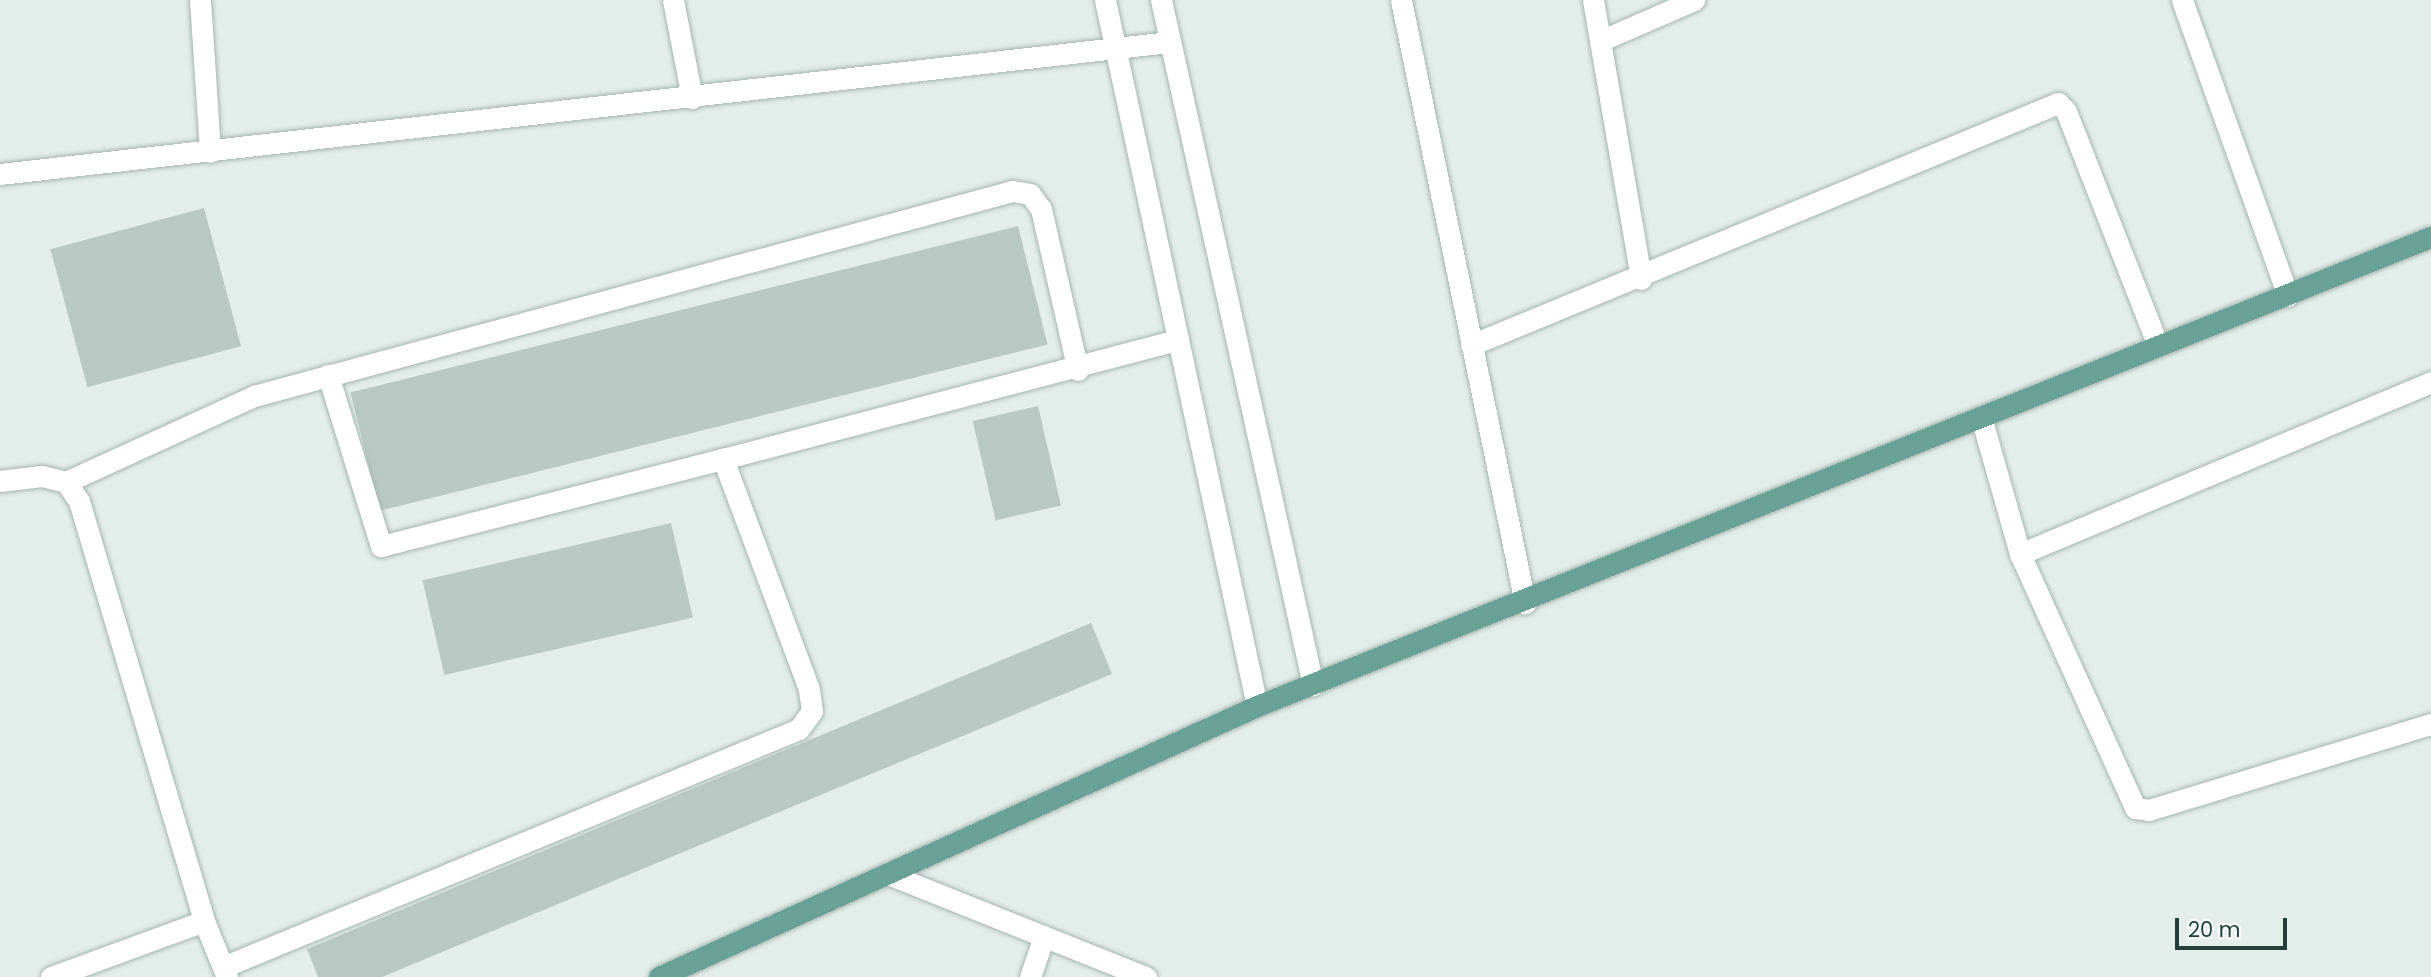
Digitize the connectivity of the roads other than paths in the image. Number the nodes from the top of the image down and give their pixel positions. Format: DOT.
graph roads {
  1 [pos="200,0"];
  2 [pos="673,0"];
  3 [pos="1105,0"];
  4 [pos="1161,0"];
  5 [pos="1401,0"];
  6 [pos="1593,0"];
  7 [pos="1694,0"];
  8 [pos="2182,0"];
  9 [pos="1600,41"];
  10 [pos="1170,42"];
  11 [pos="1115,50"];
  12 [pos="692,98"];
  13 [pos="210,152"];
  14 [pos="0,174"];
  15 [pos="2431,237"];
  16 [pos="1641,279"];
  17 [pos="2288,296"];
  18 [pos="1178,340"];
  19 [pos="1471,345"];
  20 [pos="2158,346"];
  21 [pos="1078,370"];
  22 [pos="328,375"];
  23 [pos="2431,382"];
  24 [pos="1981,417"];
  25 [pos="723,459"];
  26 [pos="0,481"];
  27 [pos="66,482"];
  28 [pos="2020,554"];
  29 [pos="1525,603"];
  30 [pos="1313,685"];
  31 [pos="1257,706"];
  32 [pos="2431,724"];
  33 [pos="888,874"];
  34 [pos="204,922"];
  35 [pos="1044,936"];
  36 [pos="225,972"];
  37 [pos="51,977"];
  38 [pos="659,977"];
  39 [pos="1030,977"];
  40 [pos="1146,977"];
  1 -- 13 [label="street"];
  2 -- 12 [label="street"];
  3 -- 11 [label="street"];
  4 -- 10 [label="street"];
  5 -- 19 [label="street"];
  6 -- 9 [label="street"];
  7 -- 9 [label="street"];
  8 -- 17 [label="street"];
  9 -- 16 [label="street"];
  10 -- 11 [label="street"];
  10 -- 30 [label="street"];
  11 -- 12 [label="street"];
  11 -- 18 [label="street"];
  12 -- 13 [label="street"];
  13 -- 14 [label="street"];
  15 -- 17 [label="main road"];
  16 -- 19 [label="street"];
  16 -- 20 [label="street"];
  17 -- 20 [label="main road"];
  18 -- 21 [label="street"];
  18 -- 31 [label="street"];
  19 -- 29 [label="street"];
  20 -- 24 [label="main road"];
  21 -- 22 [label="street"];
  21 -- 25 [label="street"];
  22 -- 25 [label="street"];
  22 -- 27 [label="street"];
  23 -- 28 [label="street"];
  24 -- 28 [label="street"];
  24 -- 29 [label="main road"];
  25 -- 36 [label="street"];
  26 -- 27 [label="street"];
  27 -- 34 [label="street"];
  28 -- 32 [label="street"];
  29 -- 30 [label="main road"];
  30 -- 31 [label="main road"];
  31 -- 33 [label="main road"];
  33 -- 35 [label="street"];
  33 -- 38 [label="main road"];
  34 -- 36 [label="street"];
  34 -- 37 [label="street"];
  35 -- 39 [label="street"];
  35 -- 40 [label="street"];
}
